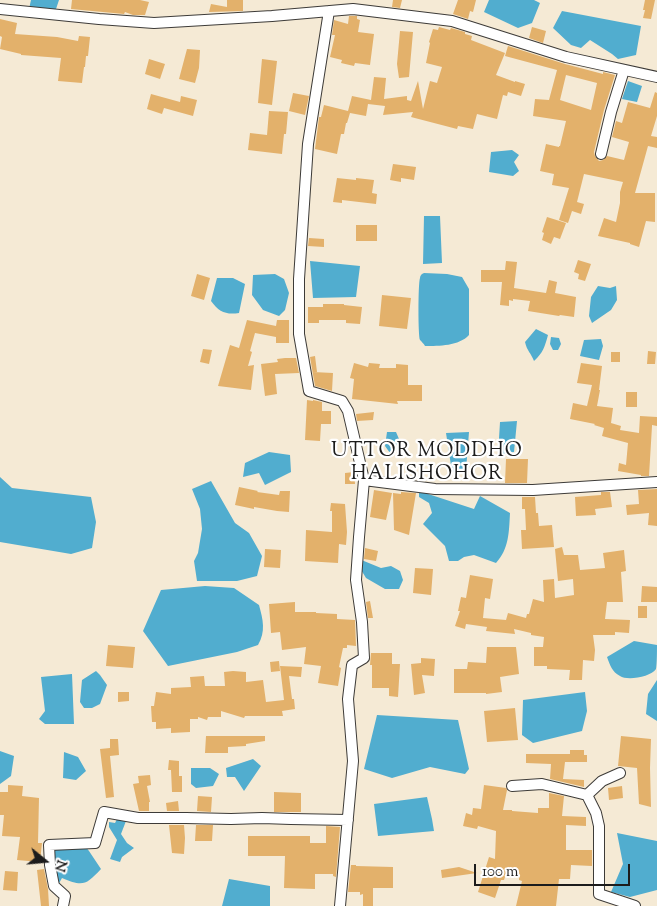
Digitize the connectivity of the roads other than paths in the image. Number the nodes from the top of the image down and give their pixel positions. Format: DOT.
graph roads {
  1 [pos="0,9"];
  2 [pos="329,11"];
  3 [pos="624,70"];
  4 [pos="657,77"];
  5 [pos="601,154"];
  6 [pos="364,480"];
  7 [pos="657,482"];
  8 [pos="620,773"];
  9 [pos="512,786"];
  10 [pos="588,795"];
  11 [pos="348,820"];
  12 [pos="63,906"];
  13 [pos="340,906"];
  14 [pos="635,906"];
  1 -- 2 [label="street"];
  2 -- 3 [label="street"];
  2 -- 6 [label="street"];
  3 -- 4 [label="street"];
  3 -- 5 [label="street"];
  6 -- 7 [label="street"];
  6 -- 11 [label="street"];
  8 -- 10 [label="street"];
  9 -- 10 [label="street"];
  10 -- 14 [label="street"];
  11 -- 12 [label="street"];
  11 -- 13 [label="street"];
}
